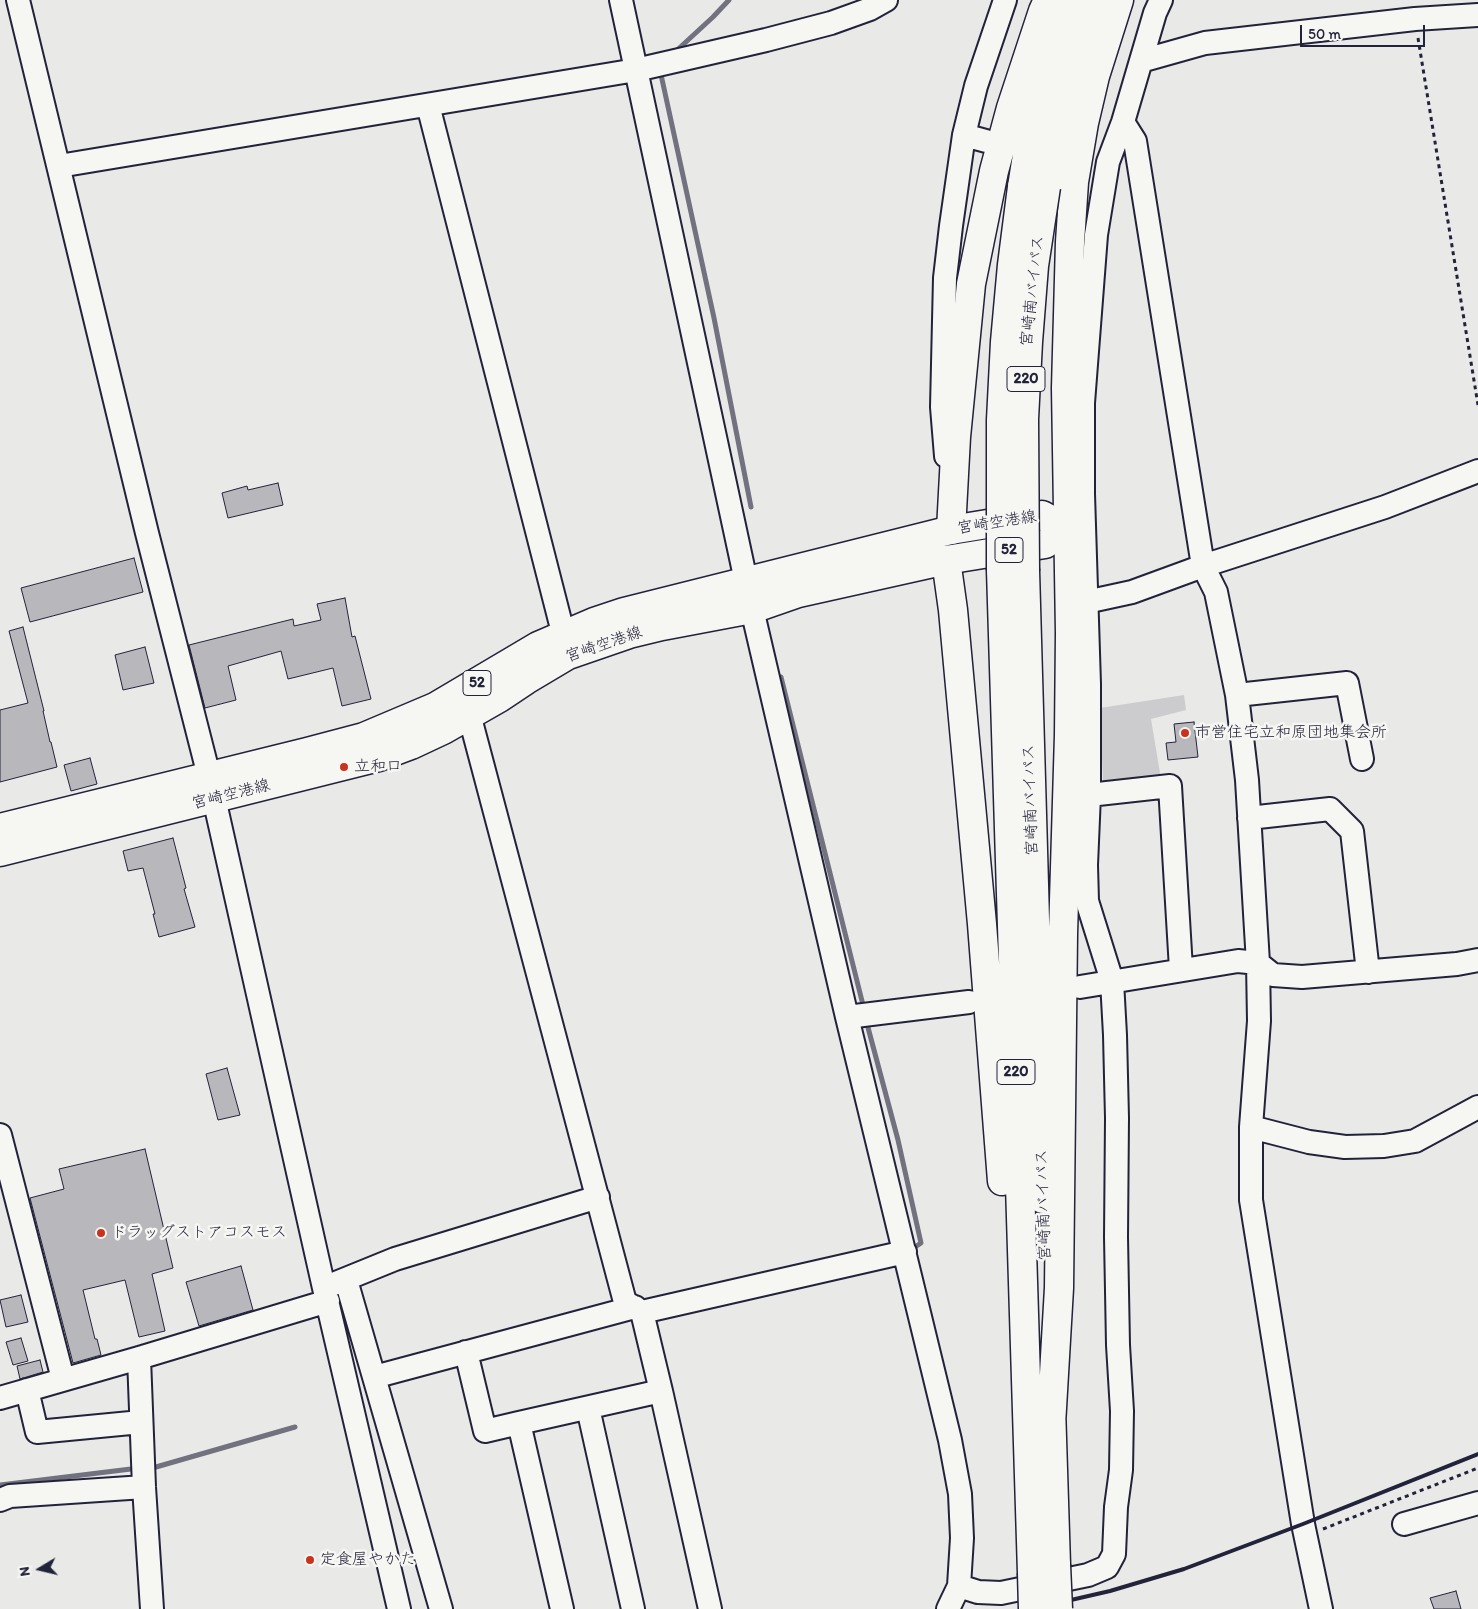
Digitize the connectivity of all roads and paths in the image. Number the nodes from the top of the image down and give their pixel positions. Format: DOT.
graph roads {
  1 [pos="18,0"];
  2 [pos="621,0"];
  3 [pos="886,0"];
  4 [pos="1005,0"];
  5 [pos="1048,0"];
  6 [pos="1069,0"];
  7 [pos="1097,0"];
  8 [pos="1119,0"];
  9 [pos="1162,0"];
  10 [pos="1478,15"];
  11 [pos="1415,19"];
  12 [pos="1141,61"];
  13 [pos="636,70"];
  14 [pos="428,105"];
  15 [pos="1123,122"];
  16 [pos="964,135"];
  17 [pos="986,142"];
  18 [pos="59,166"];
  19 [pos="1034,187"];
  20 [pos="1478,405"];
  21 [pos="1478,471"];
  22 [pos="1068,529"];
  23 [pos="951,530"];
  24 [pos="903,542"];
  25 [pos="946,560"];
  26 [pos="1203,566"];
  27 [pos="907,569"];
  28 [pos="1013,571"];
  29 [pos="747,582"];
  30 [pos="1086,602"];
  31 [pos="752,609"];
  32 [pos="566,645"];
  33 [pos="1237,695"];
  34 [pos="469,714"];
  35 [pos="1362,759"];
  36 [pos="211,788"];
  37 [pos="1089,795"];
  38 [pos="1249,818"];
  39 [pos="0,828"];
  40 [pos="0,852"];
  41 [pos="1478,960"];
  42 [pos="1258,963"];
  43 [pos="1181,969"];
  44 [pos="1368,972"];
  45 [pos="1112,982"];
  46 [pos="1080,987"];
  47 [pos="969,1002"];
  48 [pos="847,1017"];
  49 [pos="1478,1107"];
  50 [pos="1251,1127"];
  51 [pos="0,1135"];
  52 [pos="598,1196"];
  53 [pos="905,1252"];
  54 [pos="346,1280"];
  55 [pos="326,1295"];
  56 [pos="638,1310"];
  57 [pos="1024,1340"];
  58 [pos="466,1352"];
  59 [pos="139,1358"];
  60 [pos="374,1377"];
  61 [pos="63,1379"];
  62 [pos="26,1390"];
  63 [pos="661,1391"];
  64 [pos="0,1398"];
  65 [pos="588,1408"];
  66 [pos="141,1422"];
  67 [pos="520,1423"];
  68 [pos="1051,1425"];
  69 [pos="1478,1468"];
  70 [pos="144,1487"];
  71 [pos="0,1500"];
  72 [pos="1478,1503"];
  73 [pos="1404,1524"];
  74 [pos="1306,1535"];
  75 [pos="1044,1569"];
  76 [pos="959,1586"];
  77 [pos="152,1609"];
  78 [pos="399,1609"];
  79 [pos="441,1609"];
  80 [pos="562,1609"];
  81 [pos="633,1609"];
  82 [pos="710,1609"];
  83 [pos="948,1609"];
  84 [pos="1033,1609"];
  85 [pos="1058,1609"];
  86 [pos="1321,1609"];
  1 -- 18 [label="street"];
  2 -- 13 [label="street"];
  3 -- 13 [label="street"];
  4 -- 16 [label="street"];
  5 -- 23 [label="main road"];
  6 -- 19 [label="main road, 宮崎南バイパス / 220"];
  7 -- 19 [label="main road, 宮崎南バイパス / 220"];
  8 -- 22 [label="main road"];
  9 -- 12 [label="street"];
  10 -- 11 [label="street"];
  11 -- 12 [label="street"];
  11 -- 20 [label="path"];
  12 -- 15 [label="street"];
  13 -- 14 [label="street"];
  13 -- 29 [label="street"];
  14 -- 18 [label="street"];
  14 -- 32 [label="street"];
  15 -- 26 [label="street"];
  15 -- 30 [label="street"];
  16 -- 17 [label="street"];
  16 -- 23 [label="street"];
  18 -- 36 [label="street"];
  19 -- 28 [label="main road, 宮崎南バイパス / 220, bridge"];
  21 -- 26 [label="street"];
  22 -- 23 [label="main road, 宮崎空港線 / 52"];
  22 -- 25 [label="main road, 宮崎空港線 / 52"];
  22 -- 68 [label="main road"];
  23 -- 24 [label="main road, 宮崎空港線 / 52"];
  24 -- 27 [label="main road"];
  24 -- 29 [label="main road, 宮崎空港線 / 52"];
  25 -- 27 [label="main road, 宮崎空港線 / 52"];
  25 -- 57 [label="main road, 220"];
  26 -- 30 [label="street"];
  26 -- 33 [label="street"];
  27 -- 31 [label="main road, 宮崎空港線 / 52"];
  28 -- 57 [label="main road, 宮崎南バイパス / 220"];
  28 -- 68 [label="main road, 宮崎南バイパス / 220"];
  29 -- 31 [label="street"];
  29 -- 32 [label="main road, 宮崎空港線 / 52"];
  30 -- 37 [label="street"];
  31 -- 32 [label="main road, 宮崎空港線 / 52"];
  31 -- 48 [label="street"];
  32 -- 34 [label="main road, 宮崎空港線 / 52"];
  32 -- 36 [label="main road, 宮崎空港線 / 52"];
  33 -- 35 [label="street"];
  33 -- 38 [label="street"];
  34 -- 36 [label="main road, 宮崎空港線 / 52"];
  34 -- 52 [label="street"];
  36 -- 39 [label="main road, 宮崎空港線 / 52"];
  36 -- 40 [label="main road, 宮崎空港線 / 52"];
  36 -- 55 [label="street"];
  37 -- 43 [label="street"];
  37 -- 45 [label="street"];
  38 -- 42 [label="street"];
  38 -- 44 [label="street"];
  41 -- 44 [label="street"];
  42 -- 43 [label="street"];
  42 -- 44 [label="street"];
  42 -- 50 [label="street"];
  43 -- 45 [label="street"];
  45 -- 46 [label="street"];
  45 -- 76 [label="street"];
  47 -- 48 [label="street"];
  48 -- 53 [label="street"];
  49 -- 50 [label="street"];
  50 -- 74 [label="street"];
  51 -- 61 [label="street"];
  52 -- 54 [label="street"];
  52 -- 56 [label="street"];
  53 -- 56 [label="street"];
  53 -- 76 [label="street"];
  54 -- 55 [label="street"];
  54 -- 60 [label="street"];
  55 -- 59 [label="street"];
  55 -- 78 [label="street"];
  56 -- 58 [label="street"];
  56 -- 63 [label="street"];
  57 -- 75 [label="main road, 宮崎南バイパス / 220"];
  58 -- 60 [label="street"];
  58 -- 67 [label="street"];
  59 -- 61 [label="street"];
  59 -- 66 [label="street"];
  60 -- 79 [label="street"];
  61 -- 62 [label="street"];
  62 -- 64 [label="street"];
  62 -- 66 [label="street"];
  63 -- 65 [label="street"];
  63 -- 82 [label="street"];
  65 -- 67 [label="street"];
  65 -- 81 [label="street"];
  66 -- 70 [label="street"];
  67 -- 80 [label="street"];
  68 -- 75 [label="main road, 宮崎南バイパス / 220"];
  69 -- 74 [label="path"];
  70 -- 71 [label="street"];
  70 -- 77 [label="street"];
  72 -- 73 [label="street"];
  74 -- 86 [label="street"];
  75 -- 84 [label="main road, 宮崎南バイパス / 220, bridge"];
  75 -- 85 [label="main road, 宮崎南バイパス / 220, bridge"];
  76 -- 83 [label="street"];
}
